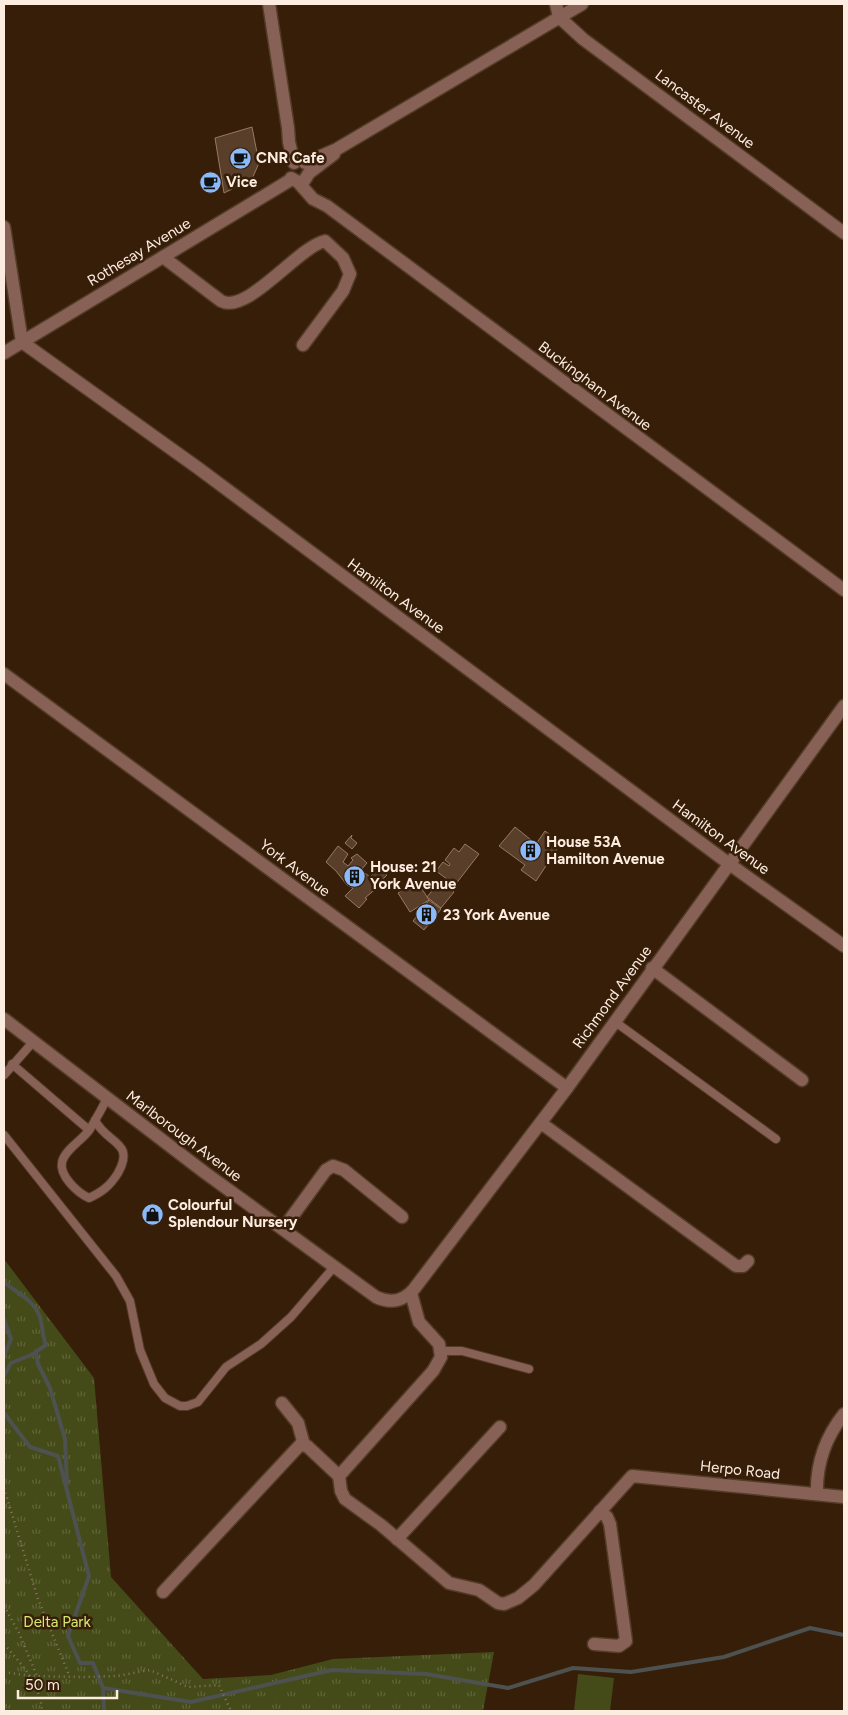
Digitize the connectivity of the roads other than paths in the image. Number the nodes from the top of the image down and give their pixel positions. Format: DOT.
graph roads {
  1 [pos="270,4"];
  2 [pos="556,4"];
  3 [pos="582,4"];
  4 [pos="559,18"];
  5 [pos="301,171"];
  6 [pos="4,226"];
  7 [pos="844,233"];
  8 [pos="163,257"];
  9 [pos="22,342"];
  10 [pos="303,345"];
  11 [pos="4,353"];
  12 [pos="844,590"];
  13 [pos="4,674"];
  14 [pos="844,706"];
  15 [pos="728,863"];
  16 [pos="844,946"];
  17 [pos="652,968"];
  18 [pos="4,1019"];
  19 [pos="614,1021"];
  20 [pos="33,1042"];
  21 [pos="12,1064"];
  22 [pos="4,1075"];
  23 [pos="802,1080"];
  24 [pos="567,1088"];
  25 [pos="107,1098"];
  26 [pos="95,1120"];
  27 [pos="541,1123"];
  28 [pos="89,1130"];
  29 [pos="4,1135"];
  30 [pos="776,1139"];
  31 [pos="402,1217"];
  32 [pos="283,1229"];
  33 [pos="748,1261"];
  34 [pos="334,1267"];
  35 [pos="411,1293"];
  36 [pos="400,1300"];
  37 [pos="441,1350"];
  38 [pos="529,1369"];
  39 [pos="282,1403"];
  40 [pos="844,1414"];
  41 [pos="500,1427"];
  42 [pos="304,1445"];
  43 [pos="339,1476"];
  44 [pos="817,1494"];
  45 [pos="844,1497"];
  46 [pos="600,1511"];
  47 [pos="397,1538"];
  48 [pos="162,1592"];
  49 [pos="594,1644"];
  1 -- 5 [label="street, Buckingham Avenue"];
  2 -- 4 [label="street"];
  3 -- 4 [label="street, Rothesay Avenue"];
  4 -- 5 [label="street, Rothesay Avenue"];
  4 -- 7 [label="street, Lancaster Avenue"];
  5 -- 8 [label="street, Rothesay Avenue"];
  5 -- 12 [label="street, Buckingham Avenue"];
  6 -- 9 [label="street"];
  8 -- 9 [label="street, Rothesay Avenue"];
  8 -- 10 [label="street"];
  9 -- 11 [label="street, Rothesay Avenue"];
  9 -- 15 [label="street, Hamilton Avenue"];
  13 -- 24 [label="street, York Avenue"];
  14 -- 15 [label="street, Richmond Avenue"];
  15 -- 16 [label="street, Hamilton Avenue"];
  15 -- 17 [label="street, Richmond Avenue"];
  17 -- 19 [label="street, Richmond Avenue"];
  17 -- 23 [label="street"];
  18 -- 20 [label="street, Marlborough Avenue"];
  19 -- 24 [label="street, Richmond Avenue"];
  19 -- 30 [label="lane"];
  20 -- 21 [label="lane"];
  20 -- 25 [label="street, Marlborough Avenue"];
  21 -- 22 [label="lane"];
  21 -- 28 [label="lane"];
  24 -- 27 [label="street, Richmond Avenue"];
  25 -- 26 [label="lane"];
  25 -- 32 [label="street, Marlborough Avenue"];
  26 -- 28 [label="lane"];
  26 -- 28 [label="lane"];
  27 -- 33 [label="street"];
  27 -- 35 [label="street, Richmond Avenue"];
  29 -- 34 [label="lane"];
  31 -- 32 [label="street"];
  32 -- 34 [label="street, Marlborough Avenue"];
  34 -- 36 [label="street, Marlborough Avenue"];
  35 -- 36 [label="street, Richmond Avenue"];
  35 -- 37 [label="street"];
  37 -- 38 [label="lane"];
  37 -- 43 [label="street"];
  39 -- 42 [label="street"];
  40 -- 44 [label="street"];
  41 -- 47 [label="street"];
  42 -- 43 [label="street"];
  42 -- 48 [label="street"];
  43 -- 47 [label="street"];
  44 -- 45 [label="street, Herpo Road"];
  44 -- 46 [label="street, Herpo Road"];
  46 -- 47 [label="street"];
  46 -- 49 [label="street"];
}
